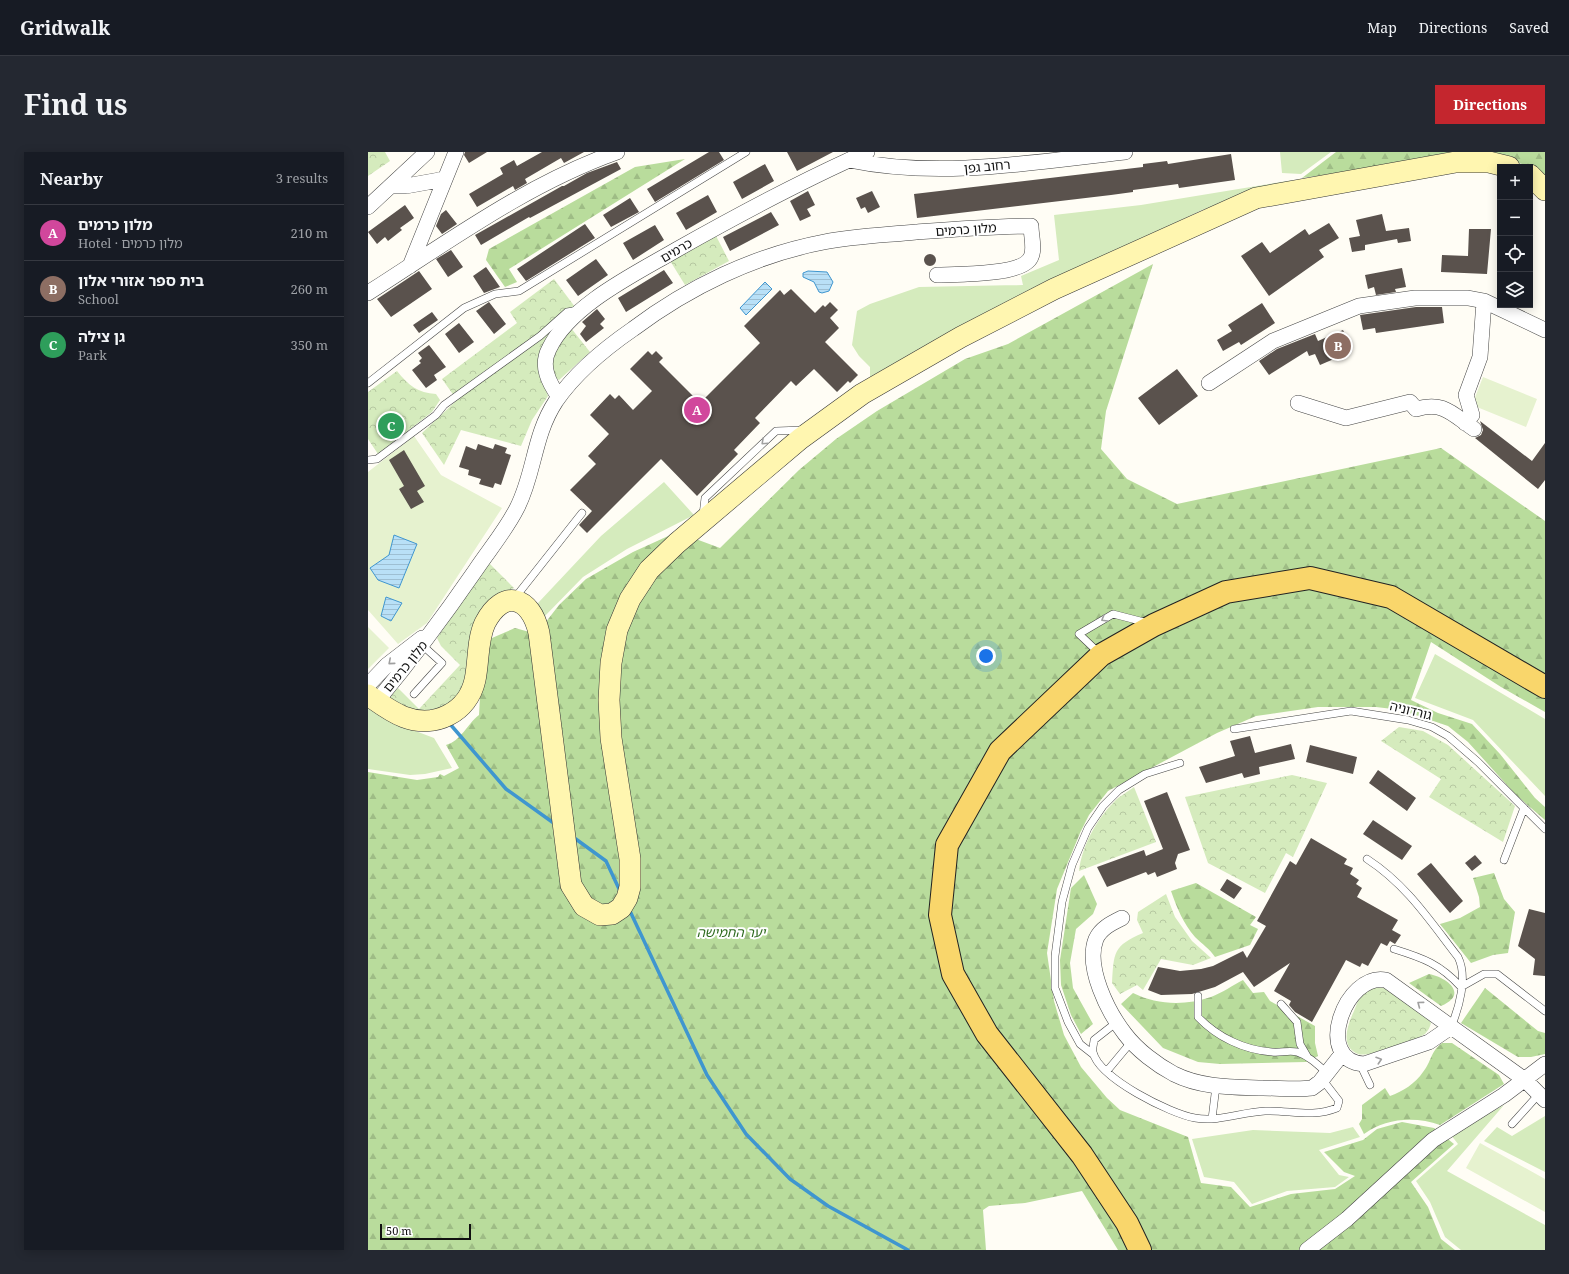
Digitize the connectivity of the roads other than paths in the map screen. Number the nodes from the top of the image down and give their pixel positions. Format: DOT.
graph roads {
  1 [pos="427,152"];
  2 [pos="456,152"];
  3 [pos="617,152"];
  4 [pos="746,152"];
  5 [pos="866,152"];
  6 [pos="1125,152"];
  7 [pos="849,160"];
  8 [pos="1497,164"];
  9 [pos="1533,178"];
  10 [pos="445,179"];
  11 [pos="391,186"];
  12 [pos="1545,190"];
  13 [pos="368,207"];
  14 [pos="410,266"];
  15 [pos="937,275"];
  16 [pos="368,293"];
  17 [pos="1484,301"];
  18 [pos="577,315"];
  19 [pos="1545,330"];
  20 [pos="368,383"];
  21 [pos="1209,383"];
  22 [pos="559,396"];
  23 [pos="1298,403"];
  24 [pos="368,460"];
  25 [pos="582,513"];
  26 [pos="512,601"];
  27 [pos="1154,625"];
  28 [pos="420,643"];
  29 [pos="1101,655"];
  30 [pos="1545,687"];
  31 [pos="371,694"];
  32 [pos="414,694"];
  33 [pos="1234,729"];
  34 [pos="1180,763"];
  35 [pos="1524,808"];
  36 [pos="1545,829"];
  37 [pos="1367,859"];
  38 [pos="1504,860"];
  39 [pos="1122,918"];
  40 [pos="1394,949"];
  41 [pos="1461,988"];
  42 [pos="1198,996"];
  43 [pos="1281,1004"];
  44 [pos="1545,1010"];
  45 [pos="1117,1022"];
  46 [pos="1451,1027"];
  47 [pos="1132,1041"];
  48 [pos="1342,1054"];
  49 [pos="1094,1055"];
  50 [pos="1307,1056"];
  51 [pos="1360,1064"];
  52 [pos="1545,1064"];
  53 [pos="1107,1071"];
  54 [pos="1325,1076"];
  55 [pos="1525,1080"];
  56 [pos="1370,1084"];
  57 [pos="1216,1086"];
  58 [pos="1542,1097"];
  59 [pos="1212,1119"];
  60 [pos="1512,1124"];
  61 [pos="1140,1250"];
  62 [pos="1307,1250"];
  1 -- 11 [label="street"];
  2 -- 10 [label="street"];
  3 -- 14 [label="street"];
  4 -- 20 [label="lane"];
  5 -- 7 [label="street, כרמים"];
  6 -- 7 [label="street, רחוב גפן"];
  7 -- 18 [label="street, כרמים"];
  8 -- 26 [label="main road"];
  9 -- 12 [label="main road"];
  10 -- 11 [label="street"];
  10 -- 14 [label="street"];
  11 -- 13 [label="street"];
  14 -- 16 [label="street"];
  15 -- 22 [label="street, מלון כרמים"];
  17 -- 19 [label="street"];
  17 -- 21 [label="street"];
  17 -- 23 [label="street"];
  18 -- 22 [label="street, כרמים"];
  18 -- 24 [label="lane"];
  22 -- 28 [label="street, מלון כרמים"];
  25 -- 26 [label="lane"];
  26 -- 31 [label="main road"];
  27 -- 29 [label="main road"];
  27 -- 29 [label="lane, one-way"];
  27 -- 30 [label="main road"];
  28 -- 31 [label="street, מלון כרמים"];
  28 -- 32 [label="lane"];
  29 -- 61 [label="main road"];
  33 -- 35 [label="lane, גורדוניה"];
  34 -- 49 [label="lane"];
  35 -- 36 [label="lane, גורדוניה"];
  35 -- 38 [label="lane"];
  37 -- 41 [label="lane"];
  39 -- 45 [label="street"];
  40 -- 41 [label="lane"];
  41 -- 44 [label="lane"];
  41 -- 46 [label="lane"];
  42 -- 50 [label="lane"];
  43 -- 50 [label="lane"];
  45 -- 47 [label="street"];
  45 -- 49 [label="lane"];
  46 -- 48 [label="street, one-way"];
  51 -- 46 [label="street, one-way"];
  46 -- 55 [label="street"];
  47 -- 53 [label="lane"];
  47 -- 57 [label="street"];
  48 -- 51 [label="street"];
  48 -- 54 [label="street"];
  49 -- 53 [label="lane"];
  50 -- 54 [label="lane"];
  51 -- 56 [label="lane"];
  52 -- 55 [label="street"];
  53 -- 59 [label="lane"];
  54 -- 57 [label="street"];
  54 -- 59 [label="lane"];
  55 -- 58 [label="street"];
  55 -- 62 [label="street"];
  57 -- 59 [label="lane"];
  58 -- 60 [label="lane"];
}
